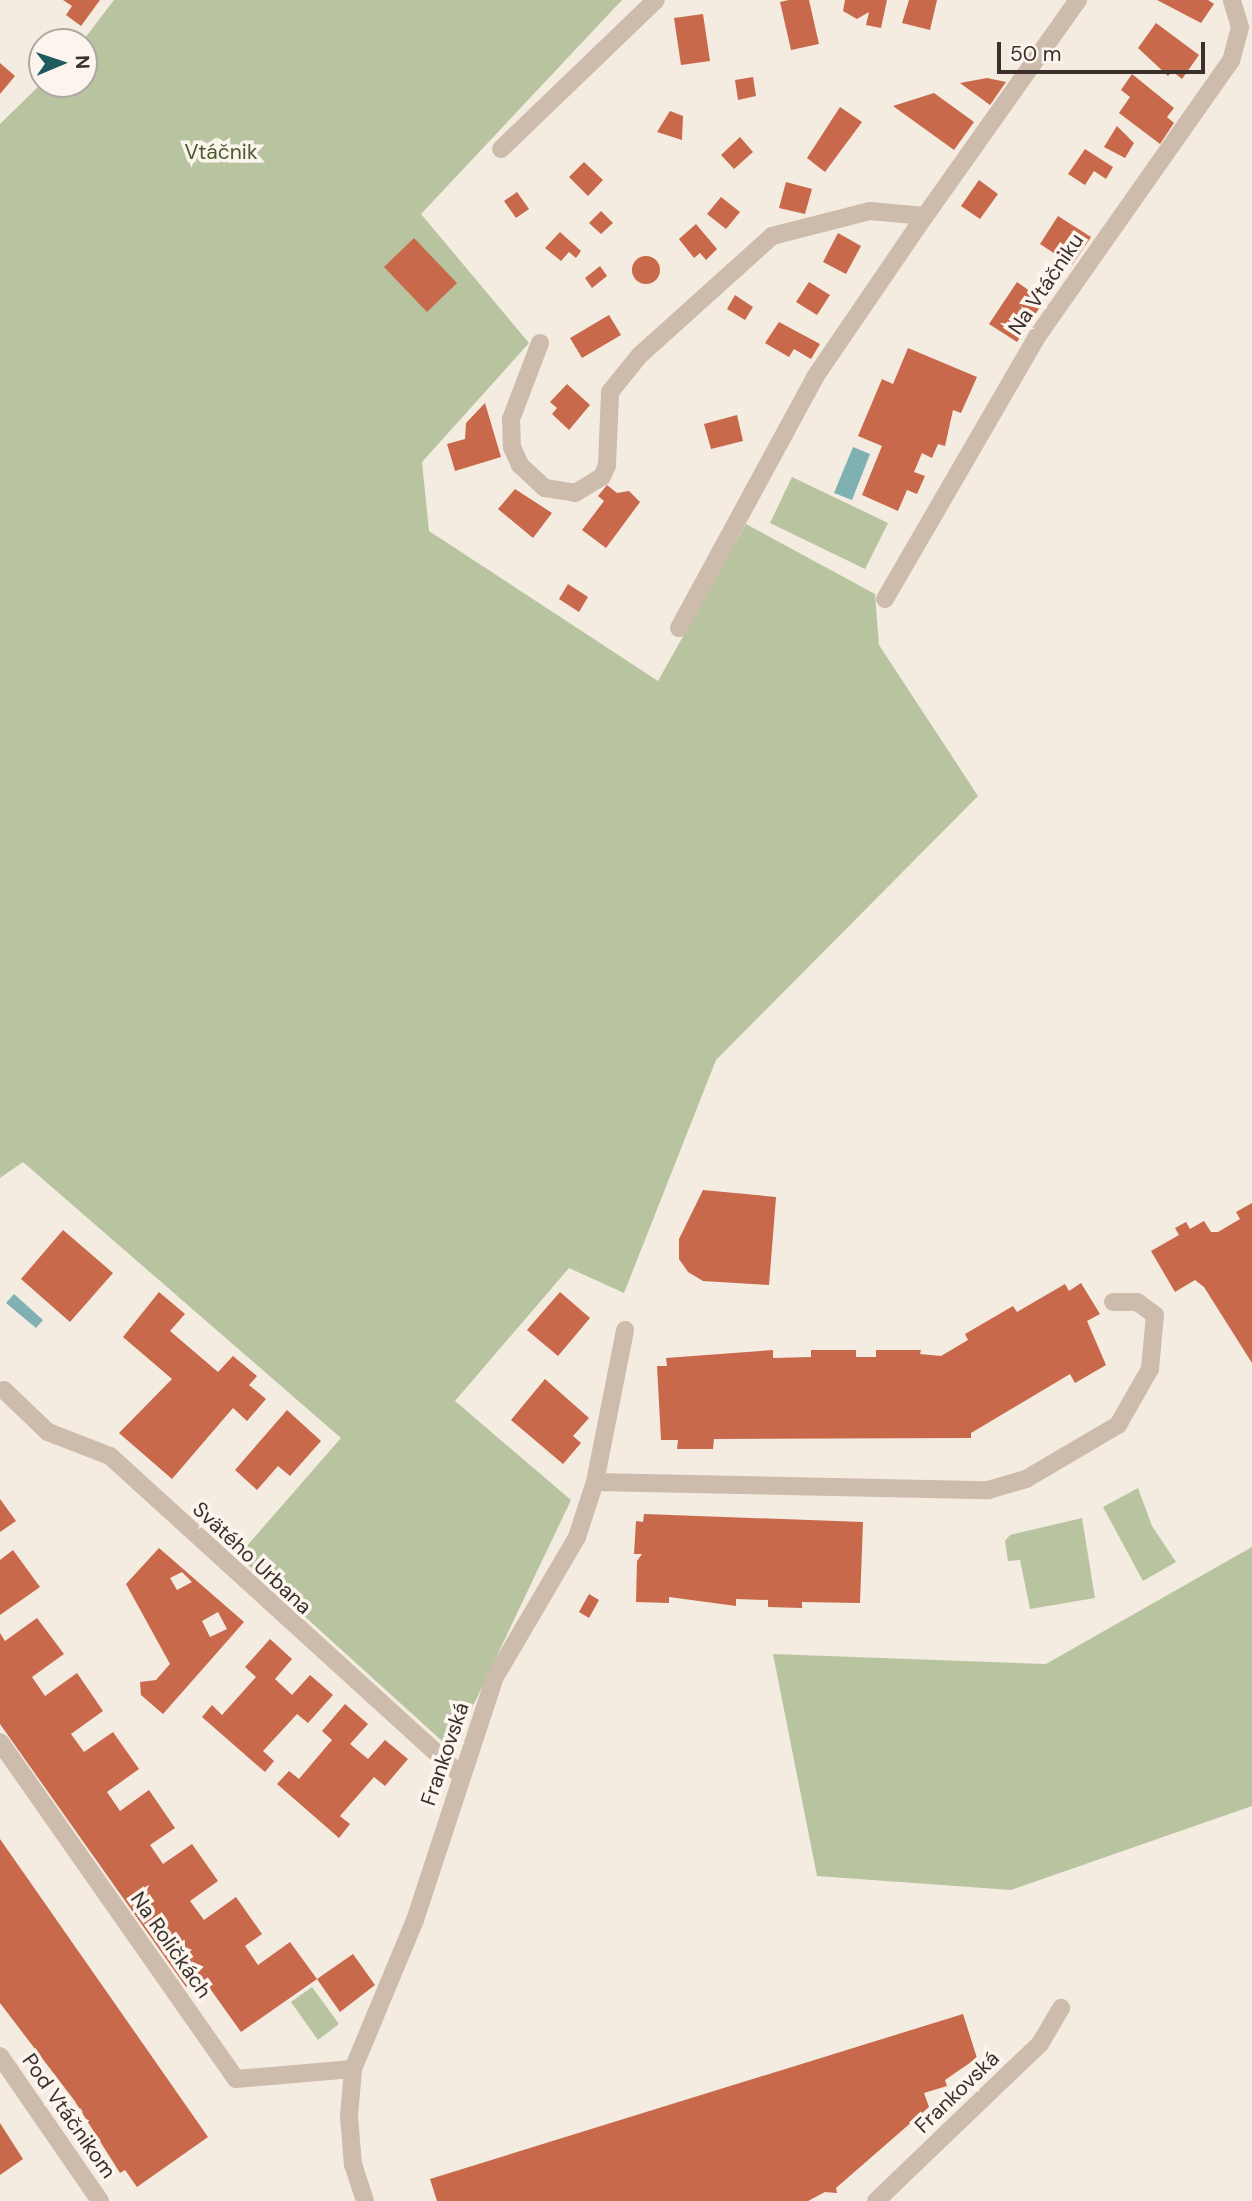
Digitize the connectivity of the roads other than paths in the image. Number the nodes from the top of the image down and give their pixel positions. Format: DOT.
graph roads {
  1 [pos="656,0"];
  2 [pos="1078,0"];
  3 [pos="1231,0"];
  4 [pos="501,149"];
  5 [pos="925,216"];
  6 [pos="540,344"];
  7 [pos="885,599"];
  8 [pos="679,628"];
  9 [pos="1114,1302"];
  10 [pos="625,1330"];
  11 [pos="4,1390"];
  12 [pos="595,1482"];
  13 [pos="0,1742"];
  14 [pos="461,1775"];
  15 [pos="1061,2008"];
  16 [pos="0,2056"];
  17 [pos="354,2068"];
  18 [pos="100,2201"];
  19 [pos="365,2201"];
  20 [pos="876,2201"];
  1 -- 4 [label="street"];
  2 -- 5 [label="street"];
  3 -- 7 [label="street, Na Vtáčniku"];
  5 -- 6 [label="street"];
  5 -- 8 [label="street"];
  9 -- 12 [label="street"];
  10 -- 12 [label="street, Frankovská"];
  11 -- 14 [label="street, Svätého Urbana"];
  12 -- 14 [label="street, Frankovská"];
  13 -- 17 [label="street, Na Roličkách"];
  14 -- 17 [label="street, Frankovská"];
  15 -- 20 [label="street, Frankovská"];
  16 -- 18 [label="street, Pod Vtáčnikom"];
  17 -- 19 [label="street, Frankovská"];
}
